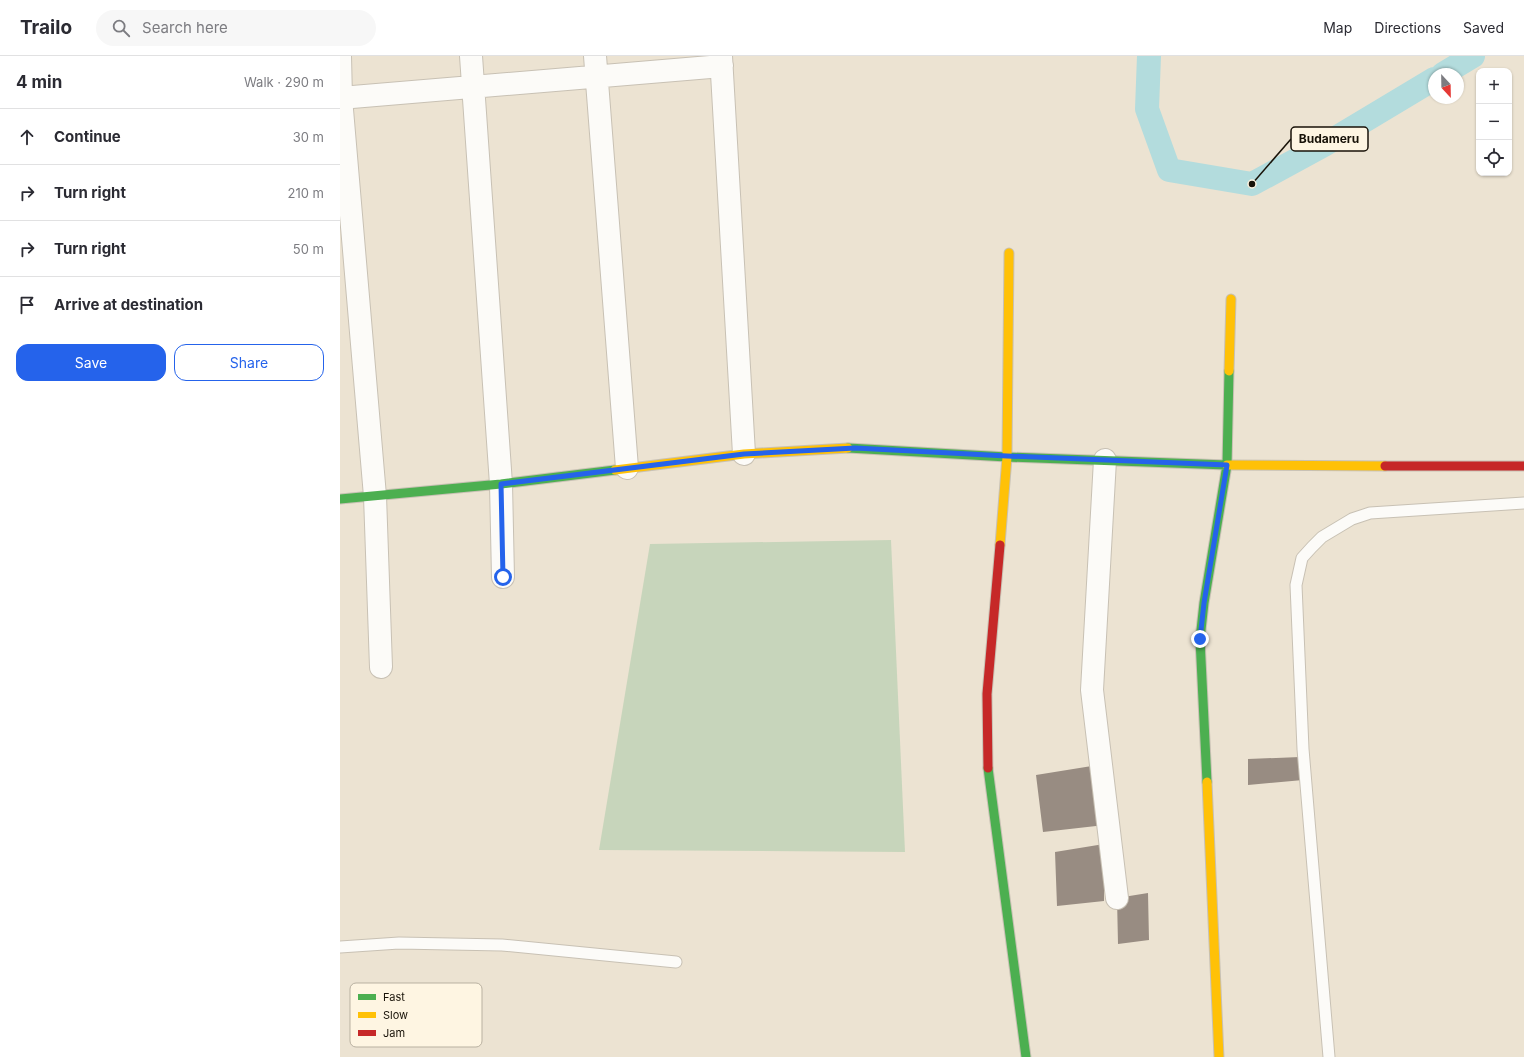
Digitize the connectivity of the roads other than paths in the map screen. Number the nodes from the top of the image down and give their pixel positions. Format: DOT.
graph roads {
  1 [pos="340,56"];
  2 [pos="471,56"];
  3 [pos="722,61"];
  4 [pos="595,66"];
  5 [pos="472,87"];
  6 [pos="340,98"];
  7 [pos="1009,253"];
  8 [pos="1231,299"];
  9 [pos="744,454"];
  10 [pos="1007,456"];
  11 [pos="1105,460"];
  12 [pos="1227,465"];
  13 [pos="1524,466"];
  14 [pos="627,468"];
  15 [pos="501,484"];
  16 [pos="376,496"];
  17 [pos="340,499"];
  18 [pos="1524,503"];
  19 [pos="503,577"];
  20 [pos="381,668"];
  21 [pos="1117,898"];
  22 [pos="340,947"];
  23 [pos="676,962"];
  24 [pos="1026,1057"];
  25 [pos="1219,1057"];
  26 [pos="1329,1057"];
  1 -- 6 [label="street"];
  2 -- 5 [label="street"];
  3 -- 4 [label="street"];
  3 -- 9 [label="street"];
  4 -- 5 [label="street"];
  4 -- 14 [label="street"];
  5 -- 6 [label="street"];
  5 -- 15 [label="street"];
  6 -- 16 [label="street"];
  7 -- 10 [label="street"];
  8 -- 12 [label="street"];
  9 -- 10 [label="street"];
  9 -- 14 [label="street"];
  10 -- 11 [label="street"];
  10 -- 24 [label="street"];
  11 -- 12 [label="street"];
  11 -- 21 [label="street"];
  12 -- 13 [label="street"];
  12 -- 25 [label="street"];
  14 -- 15 [label="street"];
  15 -- 16 [label="street"];
  15 -- 19 [label="street"];
  16 -- 17 [label="street"];
  16 -- 20 [label="street"];
  18 -- 26 [label="lane"];
  22 -- 23 [label="lane"];
}
